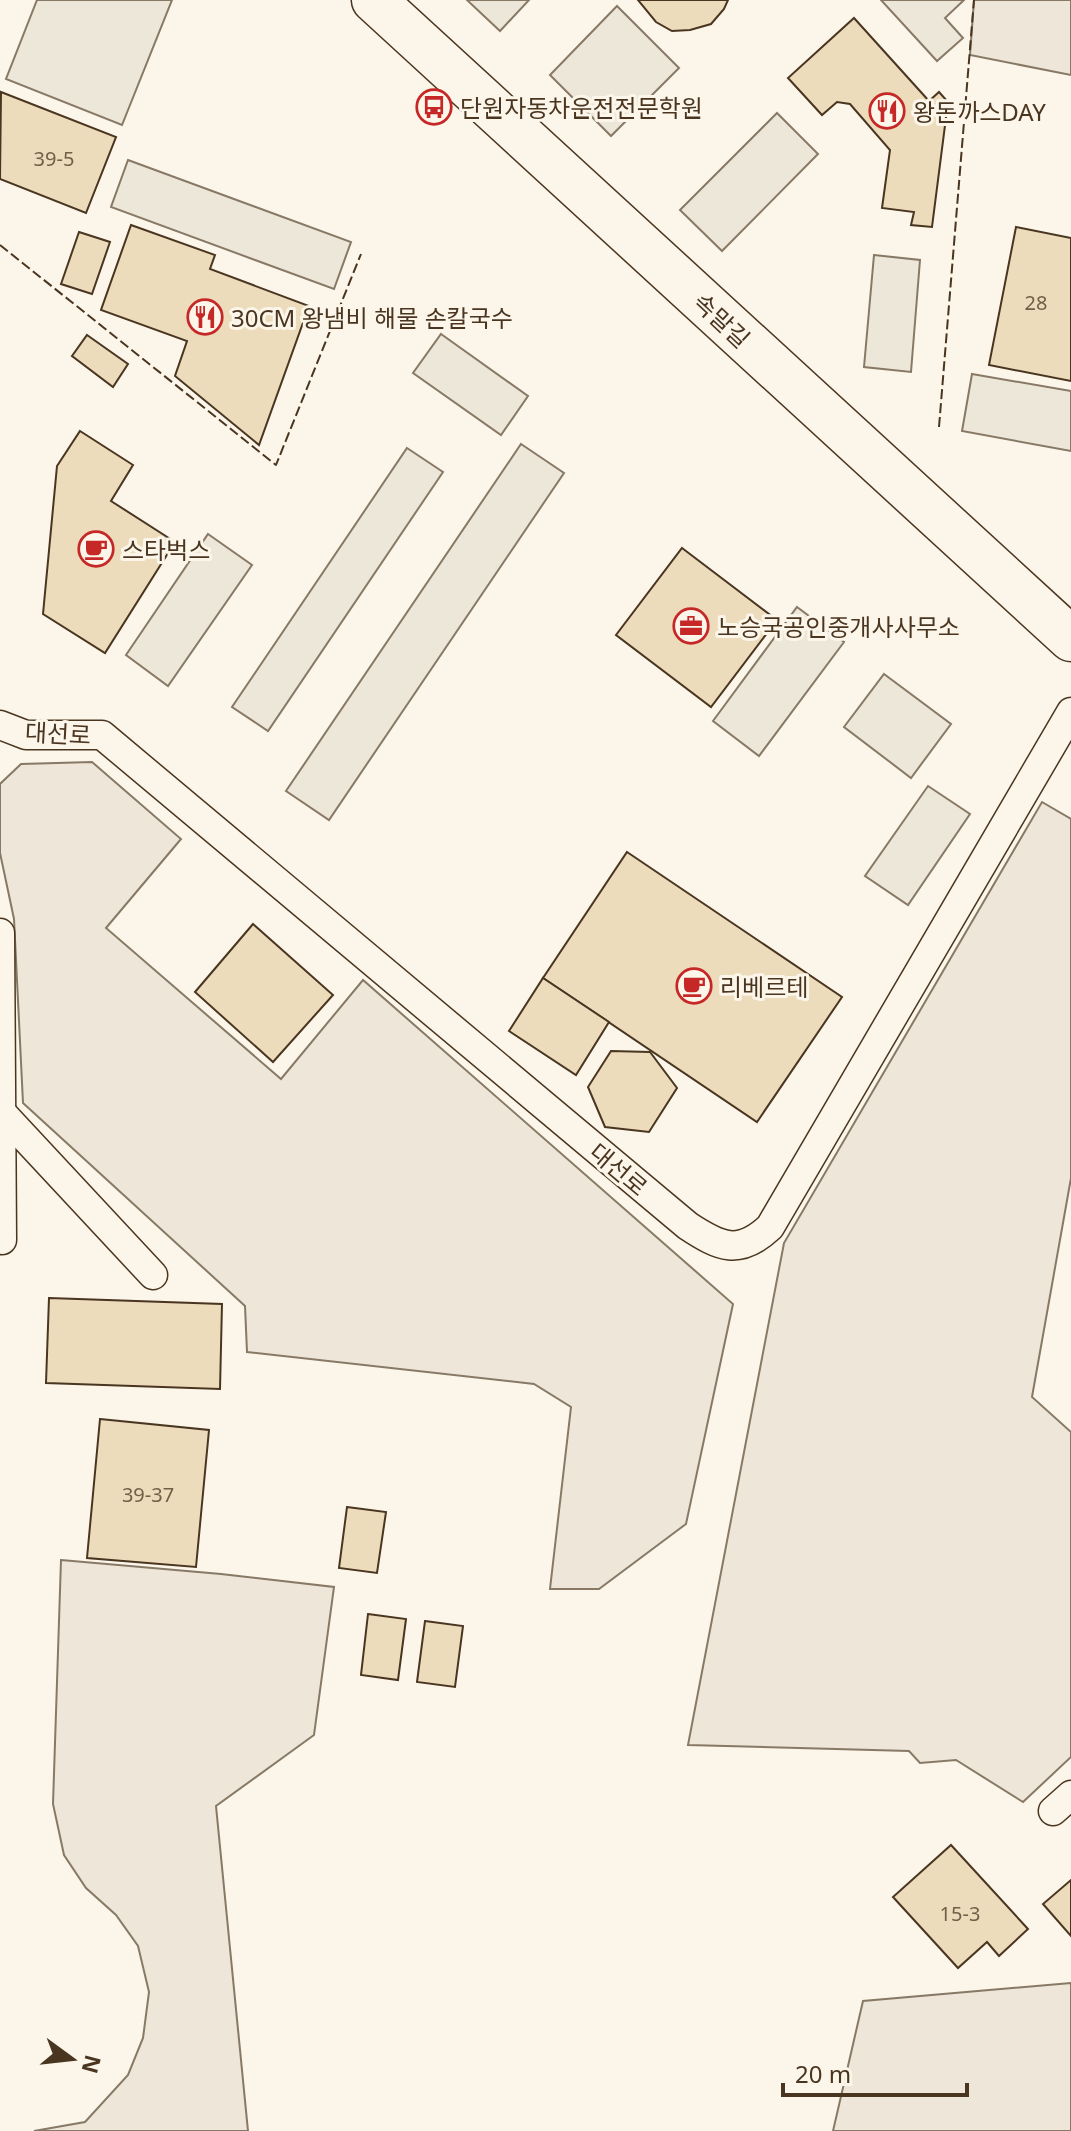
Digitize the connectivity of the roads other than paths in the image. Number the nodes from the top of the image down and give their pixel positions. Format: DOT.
graph roads {
  1 [pos="374,0"];
  2 [pos="1071,639"];
  3 [pos="1071,712"];
  4 [pos="0,725"];
  5 [pos="0,933"];
  6 [pos="3,1114"];
  7 [pos="2,1240"];
  8 [pos="153,1275"];
  1 -- 2 [label="street, 속말길"];
  3 -- 4 [label="lane, 대선로"];
  5 -- 6 [label="lane"];
  6 -- 7 [label="lane"];
  6 -- 8 [label="lane"];
}
